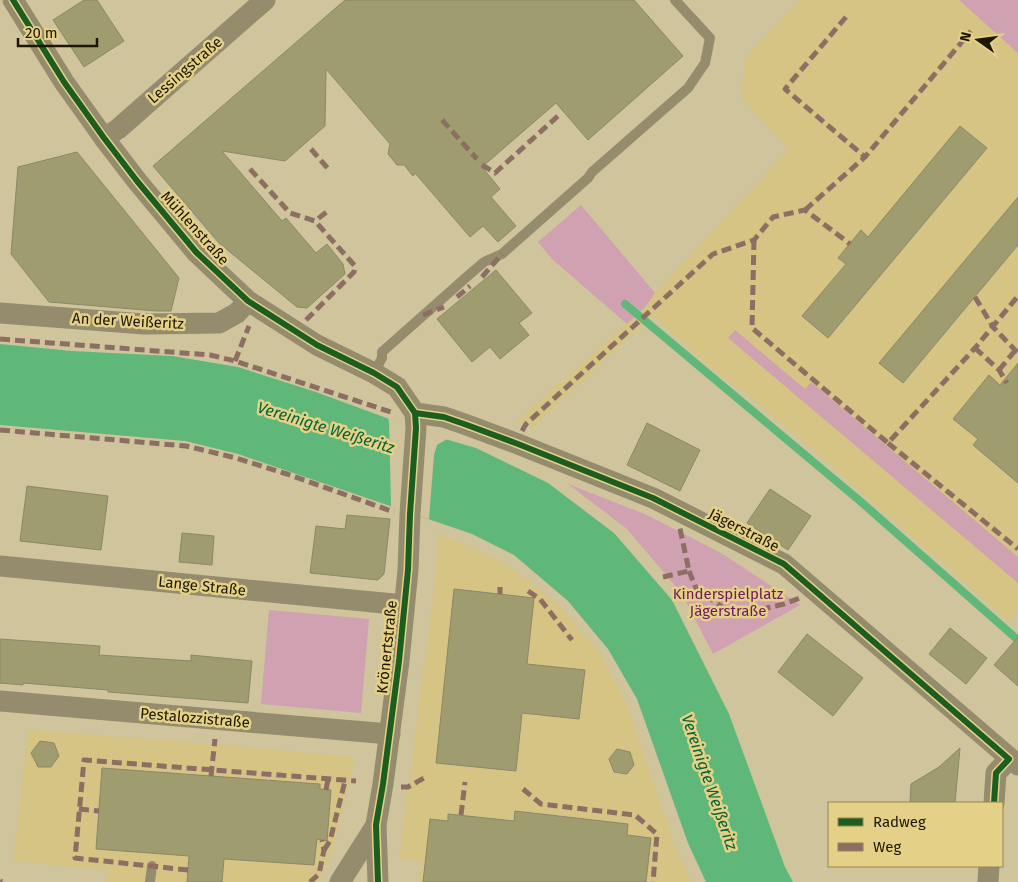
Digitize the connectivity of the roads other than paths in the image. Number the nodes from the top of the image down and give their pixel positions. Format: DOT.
graph roads {
  1 [pos="13,0"];
  2 [pos="265,0"];
  3 [pos="675,0"];
  4 [pos="104,138"];
  5 [pos="248,301"];
  6 [pos="0,313"];
  7 [pos="374,373"];
  8 [pos="415,420"];
  9 [pos="0,566"];
  10 [pos="404,605"];
  11 [pos="0,701"];
  12 [pos="390,734"];
  13 [pos="1014,762"];
  14 [pos="994,802"];
  15 [pos="376,825"];
  16 [pos="152,866"];
  17 [pos="989,867"];
  18 [pos="150,882"];
  19 [pos="340,882"];
  20 [pos="378,882"];
  21 [pos="988,882"];
  1 -- 4 [label="street, Mühlenstraße"];
  2 -- 4 [label="street, Lessingstraße"];
  3 -- 7 [label="lane"];
  4 -- 5 [label="street, Mühlenstraße"];
  5 -- 6 [label="street, An der Weißeritz"];
  5 -- 7 [label="street, Mühlenstraße"];
  7 -- 8 [label="street, Mühlenstraße"];
  8 -- 10 [label="street, Krönertstraße"];
  8 -- 13 [label="street, Jägerstraße"];
  9 -- 10 [label="street, Lange Straße"];
  10 -- 12 [label="street, Krönertstraße"];
  11 -- 12 [label="street, Pestalozzistraße"];
  12 -- 15 [label="street, Krönertstraße"];
  13 -- 14 [label="street"];
  15 -- 19 [label="street, Krönertstraße"];
  15 -- 20 [label="street, Krönertstraße"];
  16 -- 18 [label="lane"];
  17 -- 21 [label="street"];
}
